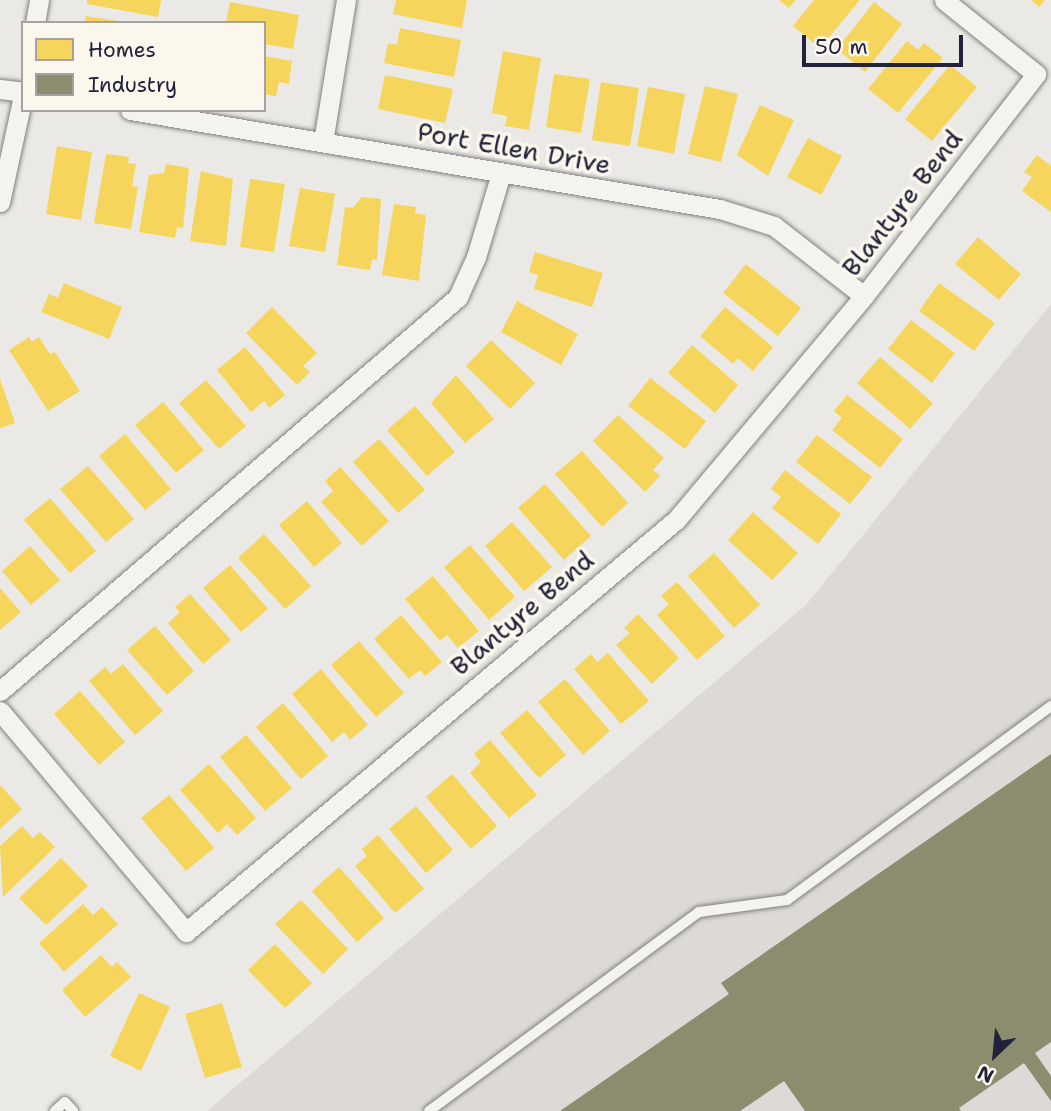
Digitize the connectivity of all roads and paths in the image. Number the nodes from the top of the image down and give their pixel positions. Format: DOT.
graph roads {
  1 [pos="38,0"];
  2 [pos="346,0"];
  3 [pos="944,0"];
  4 [pos="35,21"];
  5 [pos="0,89"];
  6 [pos="21,94"];
  7 [pos="21,103"];
  8 [pos="142,112"];
  9 [pos="323,142"];
  10 [pos="501,173"];
  11 [pos="0,202"];
  12 [pos="864,296"];
  13 [pos="0,691"];
  14 [pos="1051,706"];
  15 [pos="0,711"];
  16 [pos="55,1111"];
  17 [pos="73,1111"];
  18 [pos="429,1111"];
  1 -- 4 [label="street"];
  2 -- 9 [label="street"];
  3 -- 12 [label="street, Blantyre Bend"];
  5 -- 6 [label="street"];
  7 -- 11 [label="street"];
  8 -- 9 [label="street, Port Ellen Drive"];
  9 -- 10 [label="street, Port Ellen Drive"];
  10 -- 12 [label="street, Port Ellen Drive"];
  10 -- 13 [label="street"];
  12 -- 15 [label="street, Blantyre Bend"];
  14 -- 18 [label="lane"];
  16 -- 17 [label="lane"];
}
